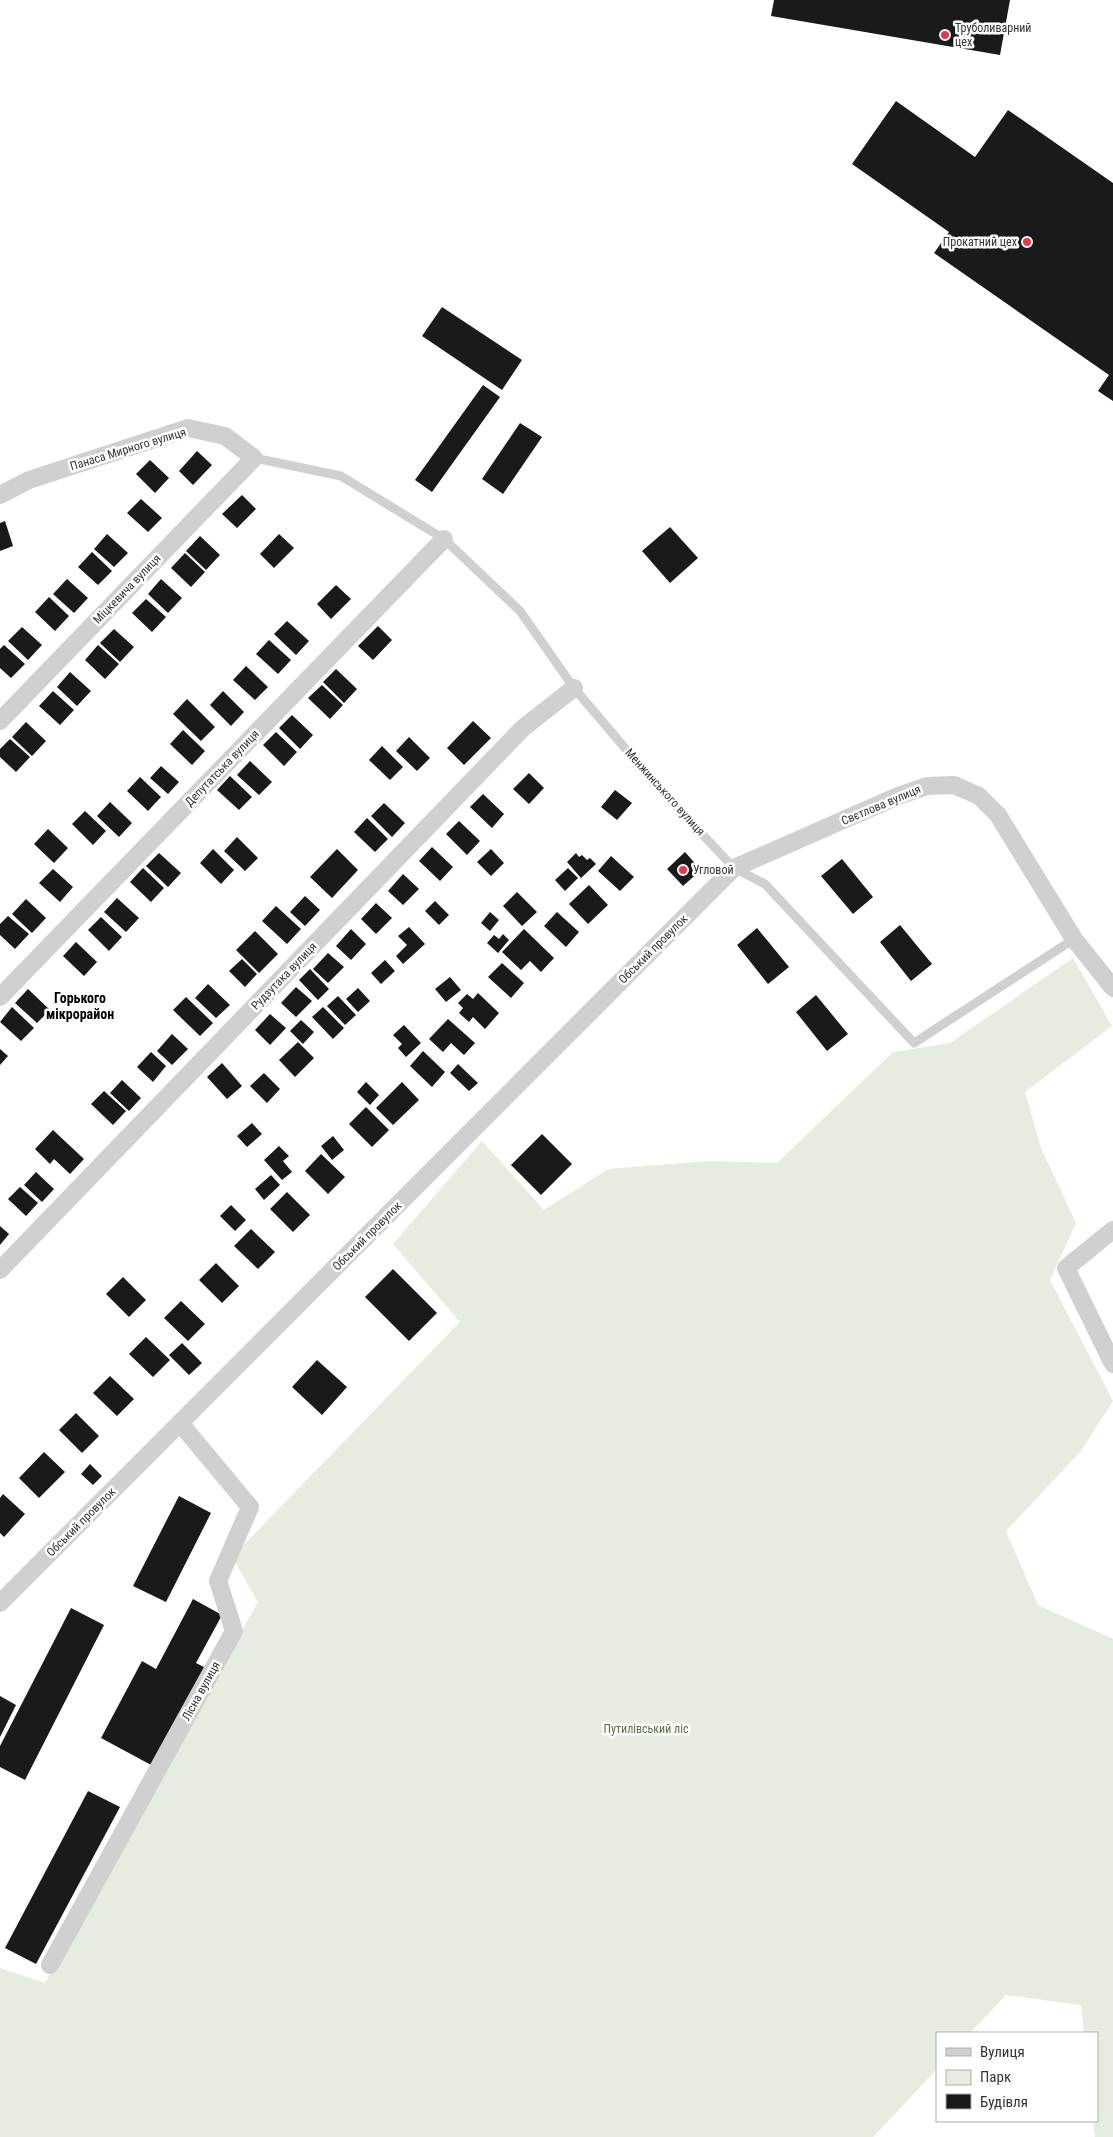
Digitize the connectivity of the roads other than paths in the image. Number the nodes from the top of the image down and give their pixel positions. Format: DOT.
graph roads {
  1 [pos="254,458"];
  2 [pos="0,495"];
  3 [pos="444,539"];
  4 [pos="574,688"];
  5 [pos="0,721"];
  6 [pos="734,868"];
  7 [pos="1074,939"];
  8 [pos="1113,988"];
  9 [pos="0,997"];
  10 [pos="1113,1230"];
  11 [pos="0,1270"];
  12 [pos="1113,1364"];
  13 [pos="180,1423"];
  14 [pos="0,1603"];
  15 [pos="50,1965"];
  1 -- 2 [label="street, Панаса Мирного вулиця"];
  1 -- 3 [label="lane, Менжинського вулиця"];
  1 -- 5 [label="street, Міцкевича вулиця"];
  3 -- 4 [label="lane, Менжинського вулиця"];
  3 -- 9 [label="street, Депутатська вулиця"];
  4 -- 6 [label="lane, Менжинського вулиця"];
  4 -- 11 [label="street, Рудзутака вулиця"];
  6 -- 7 [label="street, Свєтлова вулиця"];
  6 -- 7 [label="lane, Менжинського вулиця"];
  6 -- 13 [label="street, Обський провулок"];
  7 -- 8 [label="street, Свєтлова вулиця"];
  10 -- 12 [label="street"];
  13 -- 14 [label="street, Обський провулок"];
  13 -- 15 [label="street, Лісна вулиця"];
}
